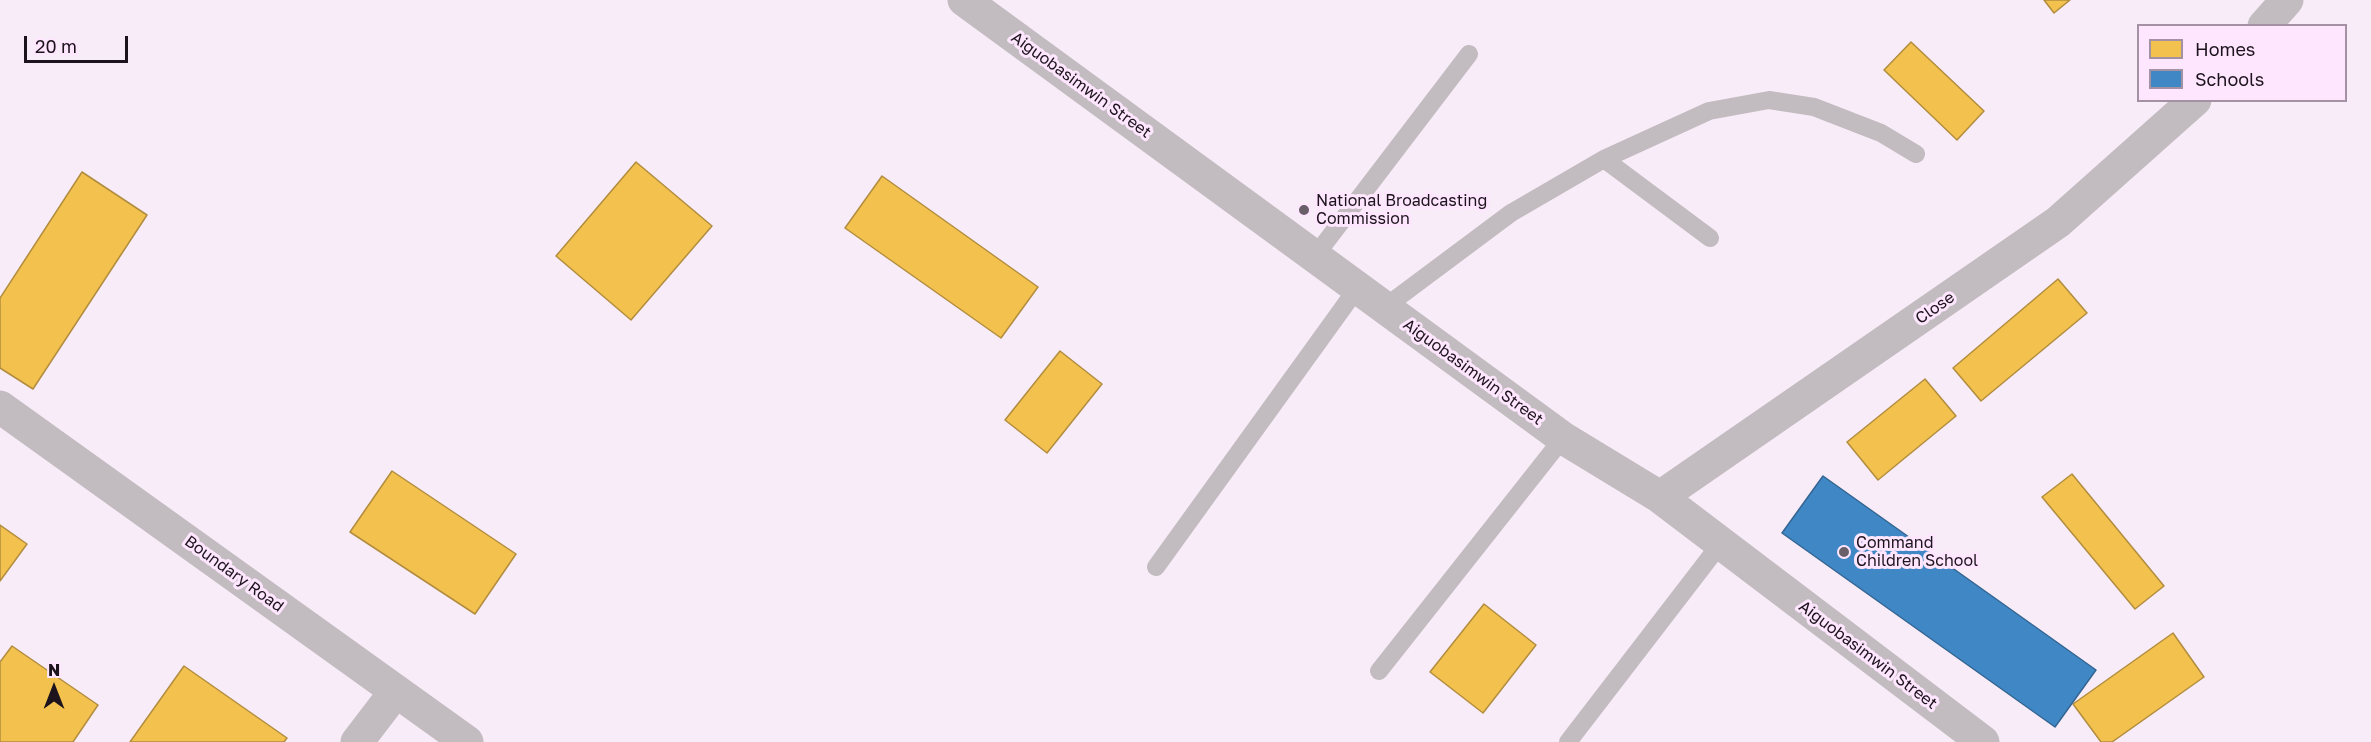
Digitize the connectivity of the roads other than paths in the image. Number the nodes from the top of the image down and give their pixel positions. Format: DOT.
graph roads {
  1 [pos="964,0"];
  2 [pos="2287,0"];
  3 [pos="2266,24"];
  4 [pos="1469,54"];
  5 [pos="2193,102"];
  6 [pos="1916,154"];
  7 [pos="1604,159"];
  8 [pos="1710,238"];
  9 [pos="1315,256"];
  10 [pos="1358,287"];
  11 [pos="1385,308"];
  12 [pos="0,407"];
  13 [pos="1563,438"];
  14 [pos="1660,497"];
  15 [pos="1721,543"];
  16 [pos="1156,567"];
  17 [pos="1379,671"];
  18 [pos="396,691"];
  19 [pos="357,742"];
  20 [pos="467,742"];
  21 [pos="1568,742"];
  22 [pos="1983,742"];
  1 -- 9 [label="street, Aiguobasimwin Street"];
  2 -- 3 [label="street"];
  4 -- 9 [label="lane"];
  5 -- 14 [label="street, Close"];
  6 -- 7 [label="lane"];
  7 -- 8 [label="lane"];
  7 -- 11 [label="lane"];
  9 -- 10 [label="street, Aiguobasimwin Street"];
  10 -- 11 [label="street, Aiguobasimwin Street"];
  10 -- 16 [label="lane"];
  11 -- 13 [label="street, Aiguobasimwin Street"];
  12 -- 18 [label="street, Boundary Road"];
  13 -- 14 [label="street, Aiguobasimwin Street"];
  13 -- 17 [label="lane"];
  14 -- 15 [label="street, Aiguobasimwin Street"];
  15 -- 21 [label="lane"];
  15 -- 22 [label="street, Aiguobasimwin Street"];
  18 -- 19 [label="street"];
  18 -- 20 [label="street, Boundary Road"];
}
